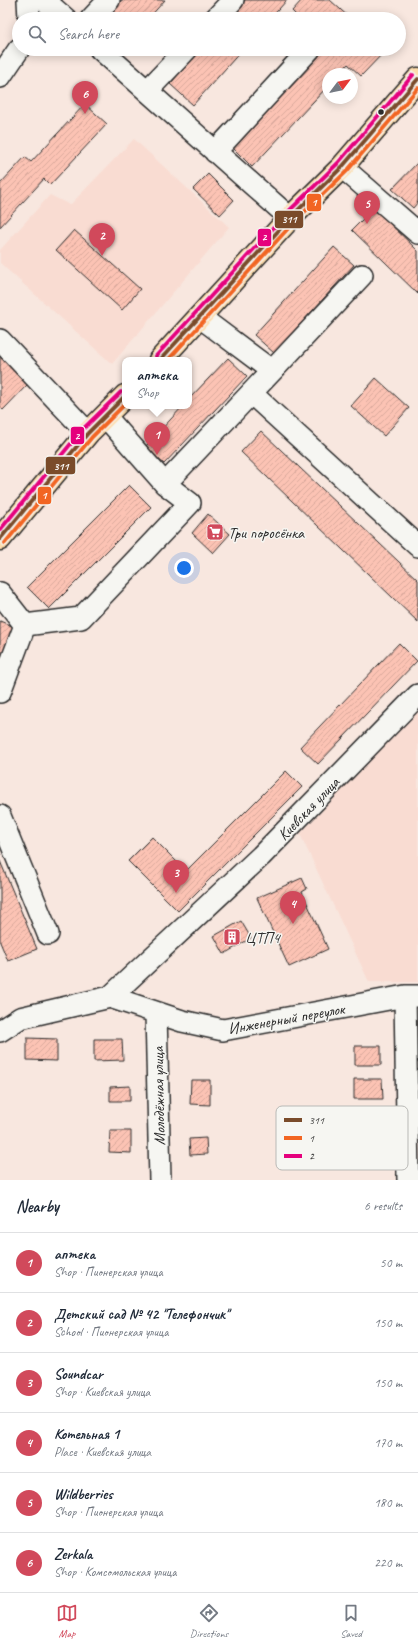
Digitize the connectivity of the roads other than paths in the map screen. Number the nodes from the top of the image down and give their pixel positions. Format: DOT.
graph roads {
  1 [pos="28,0"];
  2 [pos="44,0"];
  3 [pos="109,0"];
  4 [pos="233,0"];
  5 [pos="29,12"];
  6 [pos="58,12"];
  7 [pos="98,12"];
  8 [pos="222,12"];
  9 [pos="14,56"];
  10 [pos="108,56"];
  11 [pos="180,56"];
  12 [pos="304,56"];
  13 [pos="0,77"];
  14 [pos="418,78"];
  15 [pos="147,91"];
  16 [pos="215,152"];
  17 [pos="342,166"];
  18 [pos="290,218"];
  19 [pos="418,233"];
  20 [pos="362,275"];
  21 [pos="200,318"];
  22 [pos="0,340"];
  23 [pos="163,357"];
  24 [pos="272,371"];
  25 [pos="251,393"];
  26 [pos="122,399"];
  27 [pos="106,417"];
  28 [pos="88,433"];
  29 [pos="165,484"];
  30 [pos="1,535"];
  31 [pos="418,546"];
  32 [pos="0,593"];
  33 [pos="25,625"];
  34 [pos="0,692"];
  35 [pos="418,695"];
  36 [pos="0,816"];
  37 [pos="48,934"];
  38 [pos="412,996"];
  39 [pos="110,997"];
  40 [pos="156,1013"];
  41 [pos="0,1031"];
  42 [pos="160,1180"];
  43 [pos="408,1180"];
  1 -- 5 [label="street"];
  2 -- 6 [label="street"];
  3 -- 7 [label="street"];
  4 -- 8 [label="street"];
  9 -- 13 [label="street"];
  10 -- 15 [label="street"];
  11 -- 15 [label="street"];
  12 -- 16 [label="street"];
  14 -- 17 [label="main road"];
  15 -- 16 [label="street"];
  16 -- 18 [label="street"];
  17 -- 18 [label="main road"];
  17 -- 19 [label="street"];
  18 -- 21 [label="main road"];
  20 -- 24 [label="street"];
  21 -- 23 [label="main road"];
  21 -- 24 [label="street"];
  22 -- 28 [label="street"];
  24 -- 25 [label="street"];
  25 -- 29 [label="street"];
  25 -- 31 [label="street"];
  26 -- 27 [label="main road"];
  27 -- 28 [label="main road"];
  27 -- 29 [label="street"];
  28 -- 30 [label="main road"];
  29 -- 33 [label="street"];
  32 -- 33 [label="street"];
  33 -- 34 [label="street"];
  35 -- 39 [label="street, Киевская улица"];
  36 -- 37 [label="street"];
  38 -- 40 [label="street, Инженерный переулок"];
  38 -- 43 [label="street"];
  39 -- 40 [label="street, Инженерный переулок"];
  39 -- 41 [label="street"];
  40 -- 42 [label="street, Молодёжная улица"];
}
